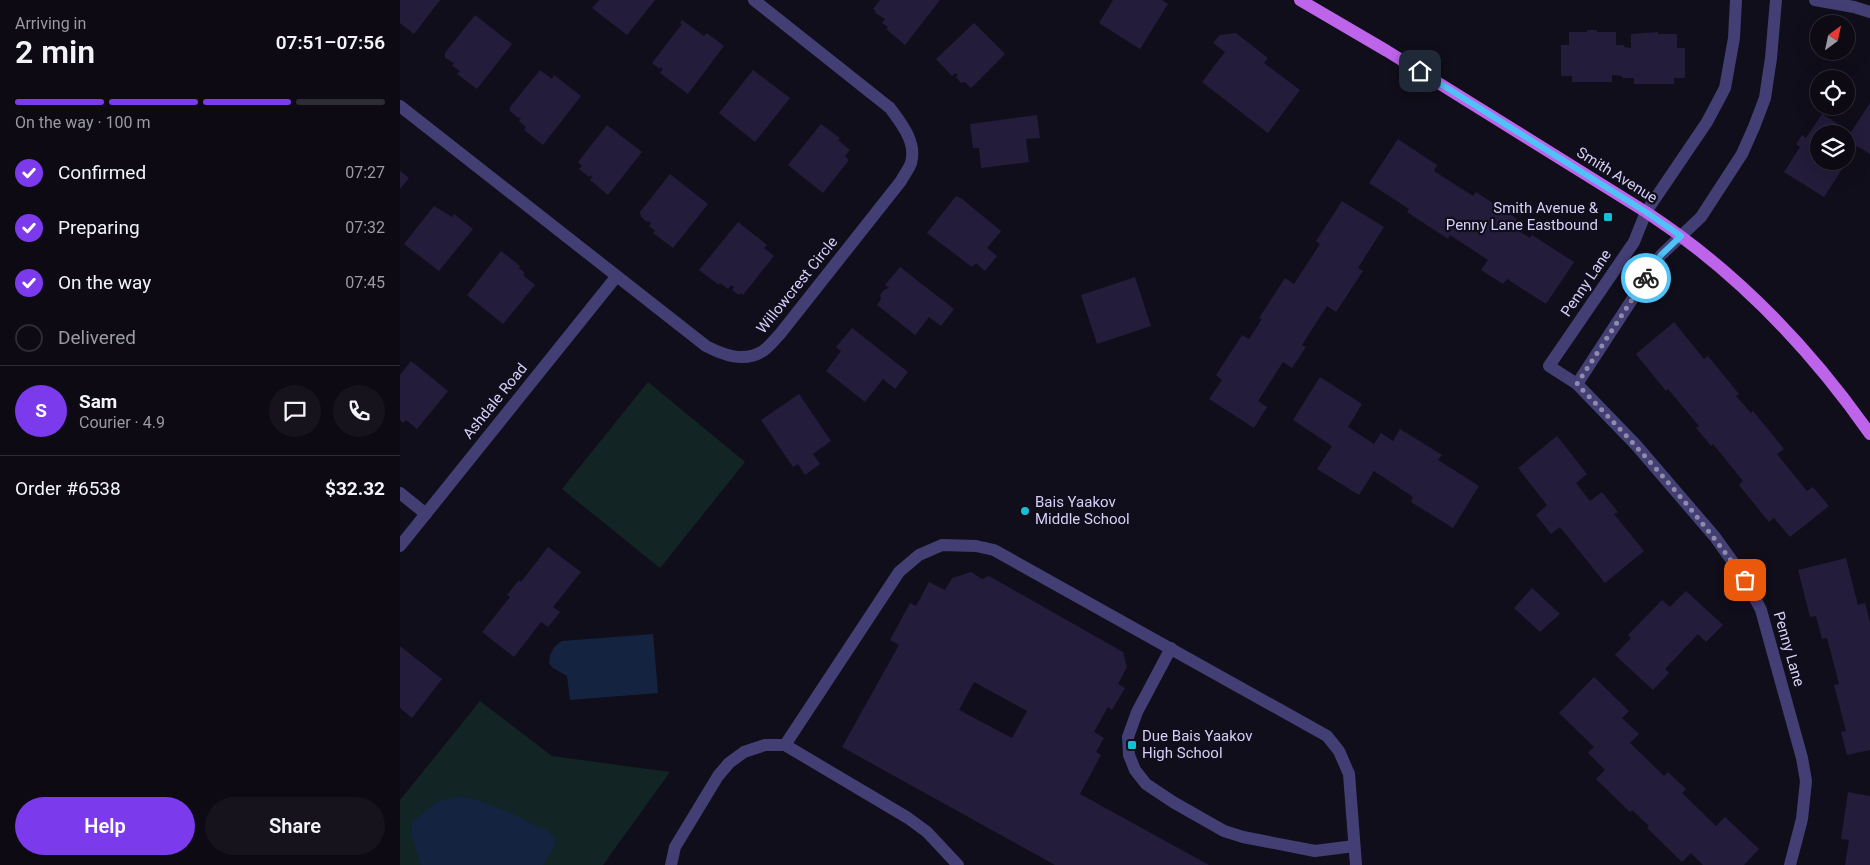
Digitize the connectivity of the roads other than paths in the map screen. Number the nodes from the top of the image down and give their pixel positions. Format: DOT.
graph roads {
  1 [pos="754,0"];
  2 [pos="1300,0"];
  3 [pos="1736,0"];
  4 [pos="1776,0"];
  5 [pos="1815,0"];
  6 [pos="1870,12"];
  7 [pos="400,106"];
  8 [pos="1646,212"];
  9 [pos="1681,236"];
  10 [pos="616,276"];
  11 [pos="1577,384"];
  12 [pos="1870,434"];
  13 [pos="400,493"];
  14 [pos="426,514"];
  15 [pos="400,546"];
  16 [pos="1171,648"];
  17 [pos="785,745"];
  18 [pos="1354,846"];
  19 [pos="671,865"];
  20 [pos="958,865"];
  21 [pos="1356,865"];
  22 [pos="1790,865"];
  1 -- 10 [label="street, Willowcrest Circle"];
  2 -- 8 [label="main road, Smith Avenue"];
  3 -- 8 [label="street, Penny Lane"];
  4 -- 9 [label="street"];
  5 -- 6 [label="street"];
  7 -- 10 [label="street, Willowcrest Circle"];
  8 -- 9 [label="main road, Smith Avenue"];
  8 -- 11 [label="street, Penny Lane"];
  9 -- 11 [label="street"];
  9 -- 12 [label="main road, Smith Avenue"];
  10 -- 14 [label="street, Ashdale Road"];
  11 -- 22 [label="street, Penny Lane"];
  13 -- 14 [label="street"];
  14 -- 15 [label="street, Ashdale Road"];
  16 -- 17 [label="street"];
  16 -- 18 [label="street"];
  16 -- 18 [label="street"];
  17 -- 19 [label="street"];
  17 -- 20 [label="street"];
  18 -- 21 [label="street"];
}
